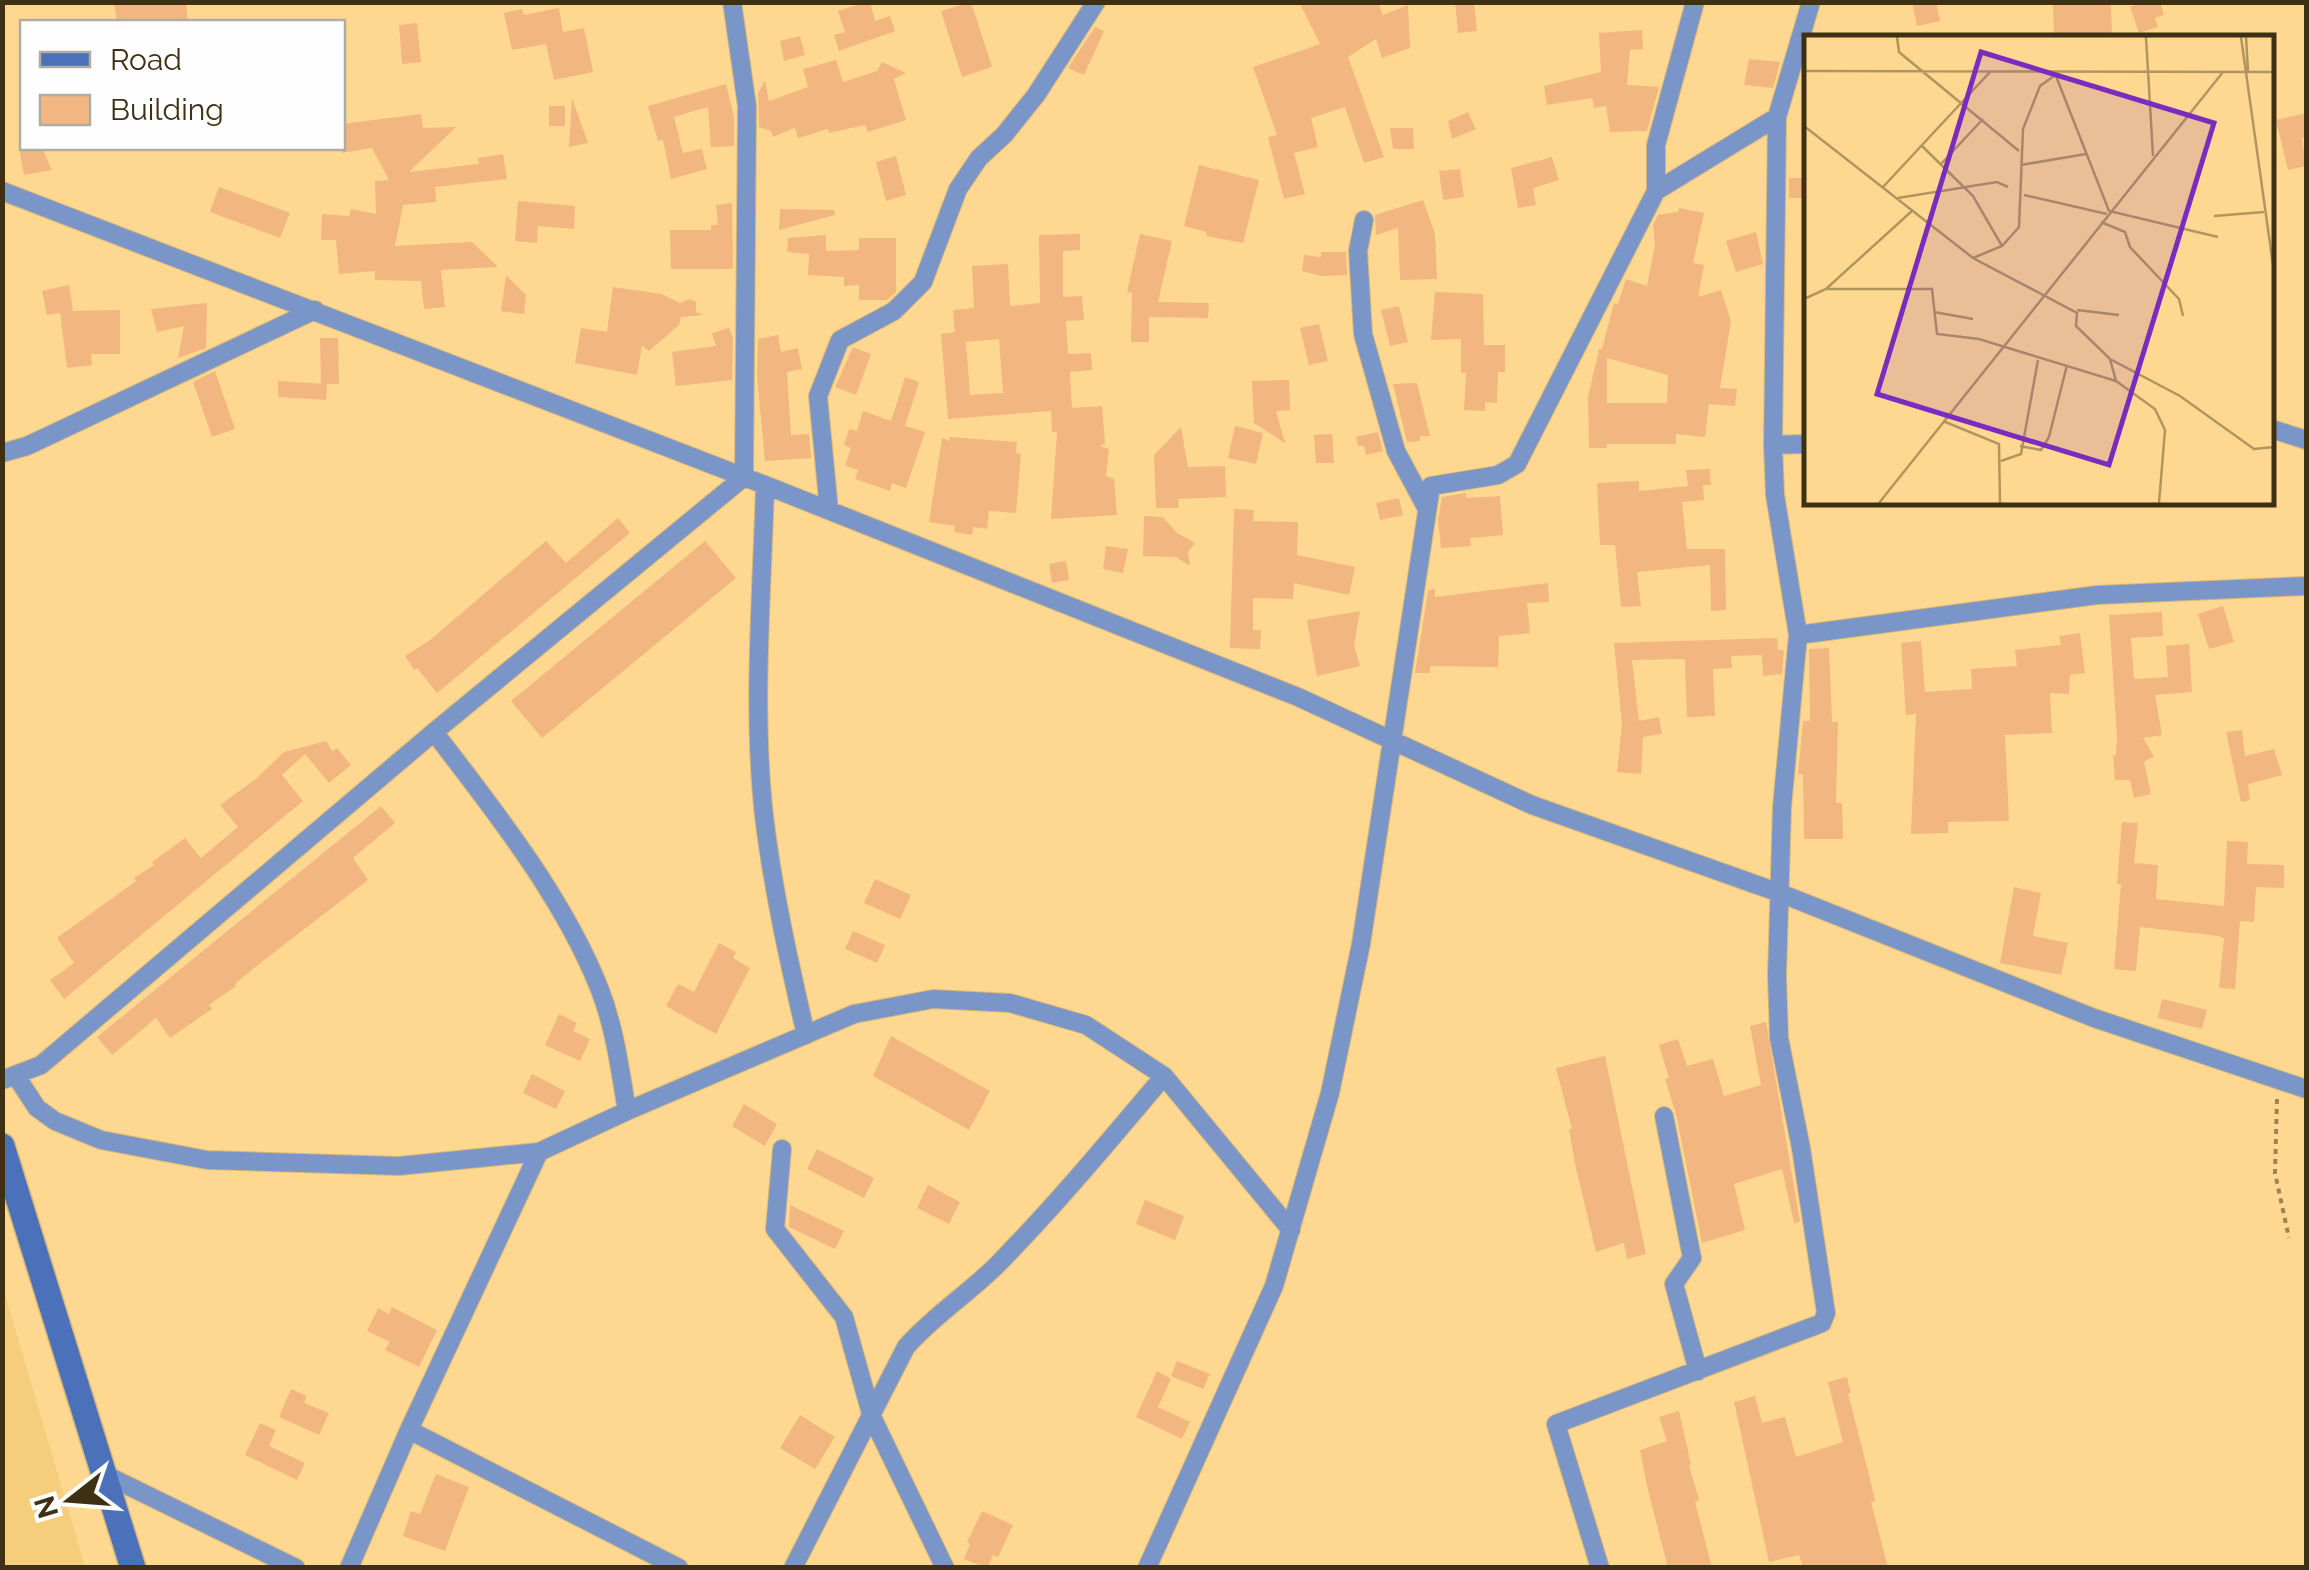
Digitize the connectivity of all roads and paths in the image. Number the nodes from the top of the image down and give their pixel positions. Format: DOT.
graph roads {
  1 [pos="732,2"];
  2 [pos="1096,2"];
  3 [pos="1695,2"];
  4 [pos="1812,2"];
  5 [pos="1777,117"];
  6 [pos="2,191"];
  7 [pos="1656,191"];
  8 [pos="1364,220"];
  9 [pos="316,310"];
  10 [pos="2274,430"];
  11 [pos="2306,440"];
  12 [pos="1804,444"];
  13 [pos="1773,445"];
  14 [pos="2,454"];
  15 [pos="744,477"];
  16 [pos="766,485"];
  17 [pos="1426,507"];
  18 [pos="828,510"];
  19 [pos="2306,586"];
  20 [pos="1798,635"];
  21 [pos="434,732"];
  22 [pos="1392,741"];
  23 [pos="1780,893"];
  24 [pos="806,1035"];
  25 [pos="1164,1076"];
  26 [pos="9,1078"];
  27 [pos="2277,1079"];
  28 [pos="2306,1090"];
  29 [pos="626,1110"];
  30 [pos="1664,1116"];
  31 [pos="2,1146"];
  32 [pos="782,1149"];
  33 [pos="540,1152"];
  34 [pos="1292,1230"];
  35 [pos="2290,1238"];
  36 [pos="1698,1372"];
  37 [pos="872,1418"];
  38 [pos="409,1430"];
  39 [pos="104,1474"];
  40 [pos="132,1568"];
  41 [pos="296,1568"];
  42 [pos="349,1568"];
  43 [pos="680,1568"];
  44 [pos="793,1568"];
  45 [pos="945,1568"];
  46 [pos="1147,1568"];
  47 [pos="1600,1568"];
  1 -- 15 [label="street"];
  2 -- 18 [label="street"];
  3 -- 7 [label="street"];
  4 -- 5 [label="street"];
  5 -- 7 [label="street"];
  5 -- 13 [label="street"];
  6 -- 9 [label="street"];
  7 -- 17 [label="street"];
  8 -- 17 [label="street"];
  9 -- 14 [label="street"];
  9 -- 15 [label="street"];
  10 -- 11 [label="street"];
  12 -- 13 [label="street"];
  13 -- 20 [label="street"];
  15 -- 16 [label="street"];
  15 -- 21 [label="street"];
  16 -- 18 [label="street"];
  16 -- 24 [label="street"];
  17 -- 22 [label="street"];
  18 -- 22 [label="street"];
  19 -- 20 [label="street"];
  20 -- 23 [label="street"];
  21 -- 26 [label="street"];
  21 -- 29 [label="street"];
  22 -- 23 [label="street"];
  22 -- 34 [label="street"];
  23 -- 27 [label="street"];
  23 -- 36 [label="street"];
  24 -- 25 [label="street"];
  24 -- 29 [label="street"];
  25 -- 34 [label="street"];
  25 -- 37 [label="street"];
  26 -- 33 [label="street"];
  27 -- 28 [label="street"];
  27 -- 35 [label="path"];
  29 -- 33 [label="street"];
  30 -- 36 [label="street"];
  31 -- 39 [label="main road"];
  32 -- 37 [label="street"];
  33 -- 38 [label="street"];
  34 -- 46 [label="street"];
  36 -- 47 [label="street"];
  37 -- 44 [label="street"];
  37 -- 45 [label="street"];
  38 -- 42 [label="street"];
  38 -- 43 [label="street"];
  39 -- 40 [label="main road"];
  39 -- 41 [label="street"];
}
